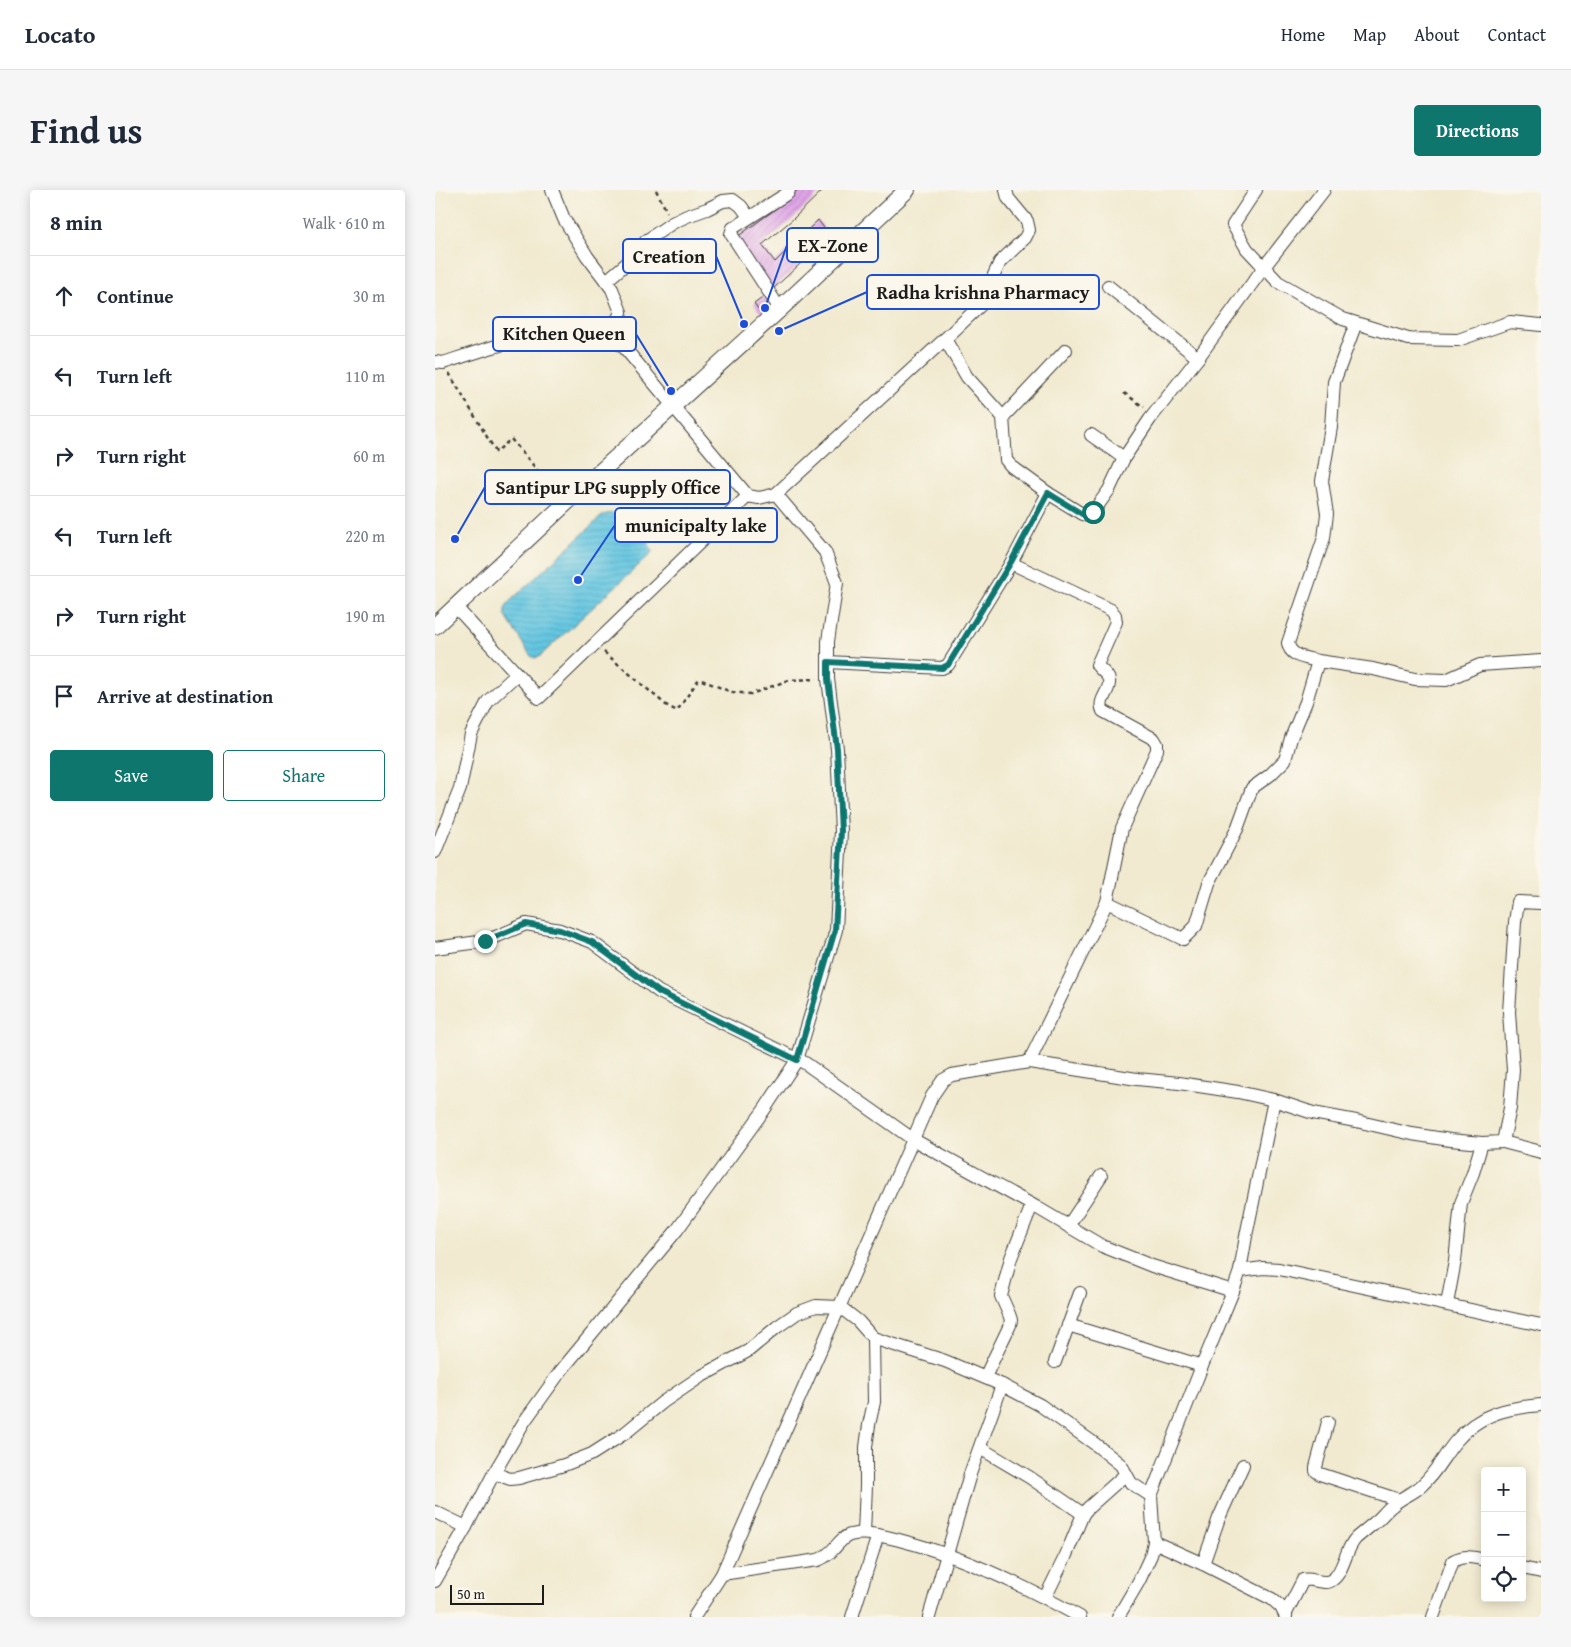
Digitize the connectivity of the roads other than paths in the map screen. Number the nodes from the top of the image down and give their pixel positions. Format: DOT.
graph roads {
  1 [pos="552,190"];
  2 [pos="789,190"];
  3 [pos="907,190"];
  4 [pos="1006,190"];
  5 [pos="1256,190"];
  6 [pos="1324,190"];
  7 [pos="749,218"];
  8 [pos="1264,268"];
  9 [pos="606,281"];
  10 [pos="1108,286"];
  11 [pos="780,309"];
  12 [pos="1355,323"];
  13 [pos="1541,325"];
  14 [pos="608,339"];
  15 [pos="945,340"];
  16 [pos="1065,350"];
  17 [pos="1199,358"];
  18 [pos="439,362"];
  19 [pos="673,406"];
  20 [pos="1003,417"];
  21 [pos="1091,435"];
  22 [pos="1124,458"];
  23 [pos="1048,493"];
  24 [pos="776,494"];
  25 [pos="748,496"];
  26 [pos="1011,562"];
  27 [pos="455,606"];
  28 [pos="435,626"];
  29 [pos="1318,661"];
  30 [pos="1541,661"];
  31 [pos="828,662"];
  32 [pos="517,674"];
  33 [pos="435,852"];
  34 [pos="1107,902"];
  35 [pos="1541,904"];
  36 [pos="435,948"];
  37 [pos="797,1060"];
  38 [pos="1029,1062"];
  39 [pos="1274,1100"];
  40 [pos="914,1140"];
  41 [pos="1482,1142"];
  42 [pos="1503,1142"];
  43 [pos="1541,1152"];
  44 [pos="1101,1176"];
  45 [pos="1032,1205"];
  46 [pos="1068,1226"];
  47 [pos="1240,1271"];
  48 [pos="1233,1291"];
  49 [pos="1080,1293"];
  50 [pos="1447,1304"];
  51 [pos="840,1308"];
  52 [pos="1068,1325"];
  53 [pos="1541,1325"];
  54 [pos="873,1338"];
  55 [pos="1055,1362"];
  56 [pos="1201,1366"];
  57 [pos="985,1378"];
  58 [pos="1002,1385"];
  59 [pos="1541,1405"];
  60 [pos="1328,1422"];
  61 [pos="980,1448"];
  62 [pos="1243,1464"];
  63 [pos="494,1473"];
  64 [pos="1126,1474"];
  65 [pos="1151,1496"];
  66 [pos="1399,1500"];
  67 [pos="435,1512"];
  68 [pos="1083,1514"];
  69 [pos="466,1527"];
  70 [pos="864,1533"];
  71 [pos="878,1535"];
  72 [pos="1154,1542"];
  73 [pos="946,1554"];
  74 [pos="1481,1559"];
  75 [pos="1203,1564"];
  76 [pos="1526,1569"];
  77 [pos="1541,1572"];
  78 [pos="722,1574"];
  79 [pos="435,1581"];
  80 [pos="1045,1598"];
  81 [pos="1285,1616"];
  82 [pos="694,1617"];
  83 [pos="852,1617"];
  84 [pos="929,1617"];
  85 [pos="1080,1617"];
  86 [pos="1118,1617"];
  87 [pos="1433,1617"];
  1 -- 9 [label="street"];
  2 -- 7 [label="street"];
  3 -- 11 [label="main road"];
  4 -- 15 [label="street"];
  5 -- 8 [label="street"];
  6 -- 8 [label="street"];
  7 -- 9 [label="street"];
  7 -- 11 [label="street"];
  8 -- 12 [label="street"];
  8 -- 17 [label="street"];
  9 -- 14 [label="street"];
  10 -- 17 [label="street"];
  11 -- 19 [label="main road"];
  12 -- 13 [label="street"];
  12 -- 29 [label="street"];
  14 -- 18 [label="street"];
  14 -- 19 [label="street"];
  15 -- 20 [label="street"];
  15 -- 24 [label="street"];
  16 -- 20 [label="street"];
  17 -- 22 [label="street"];
  19 -- 25 [label="street"];
  19 -- 27 [label="main road"];
  20 -- 23 [label="street"];
  21 -- 22 [label="street"];
  22 -- 23 [label="street"];
  23 -- 26 [label="street"];
  24 -- 25 [label="street"];
  24 -- 31 [label="street"];
  25 -- 32 [label="street"];
  26 -- 31 [label="street"];
  26 -- 34 [label="street"];
  27 -- 28 [label="main road"];
  27 -- 32 [label="street"];
  29 -- 30 [label="street"];
  29 -- 34 [label="street"];
  31 -- 37 [label="street"];
  32 -- 33 [label="street"];
  34 -- 38 [label="street"];
  35 -- 42 [label="street"];
  36 -- 37 [label="street"];
  37 -- 40 [label="street"];
  37 -- 63 [label="street"];
  38 -- 39 [label="street"];
  38 -- 40 [label="street"];
  39 -- 41 [label="street"];
  39 -- 47 [label="street"];
  40 -- 45 [label="street"];
  40 -- 51 [label="street"];
  41 -- 42 [label="street"];
  41 -- 50 [label="street"];
  42 -- 43 [label="street"];
  44 -- 46 [label="street"];
  45 -- 46 [label="street"];
  45 -- 57 [label="street"];
  46 -- 48 [label="street"];
  47 -- 48 [label="street"];
  47 -- 50 [label="street"];
  48 -- 56 [label="street"];
  49 -- 52 [label="street"];
  50 -- 53 [label="street"];
  51 -- 54 [label="street"];
  51 -- 63 [label="street"];
  51 -- 78 [label="street"];
  52 -- 55 [label="street"];
  52 -- 56 [label="street"];
  54 -- 57 [label="street"];
  54 -- 70 [label="street"];
  56 -- 65 [label="street"];
  57 -- 58 [label="street"];
  58 -- 61 [label="street"];
  58 -- 64 [label="street"];
  59 -- 66 [label="street"];
  60 -- 66 [label="street"];
  61 -- 68 [label="street"];
  61 -- 73 [label="street"];
  62 -- 75 [label="street"];
  63 -- 69 [label="street"];
  64 -- 65 [label="street"];
  64 -- 68 [label="street"];
  65 -- 72 [label="street"];
  66 -- 81 [label="street"];
  67 -- 69 [label="street"];
  68 -- 80 [label="street"];
  69 -- 79 [label="street"];
  70 -- 71 [label="street"];
  70 -- 78 [label="street"];
  71 -- 73 [label="street"];
  71 -- 83 [label="street"];
  72 -- 75 [label="street"];
  72 -- 86 [label="street"];
  73 -- 80 [label="street"];
  73 -- 84 [label="street"];
  74 -- 87 [label="street"];
  75 -- 81 [label="street"];
  76 -- 77 [label="street"];
  78 -- 82 [label="street"];
  80 -- 85 [label="street"];
}
